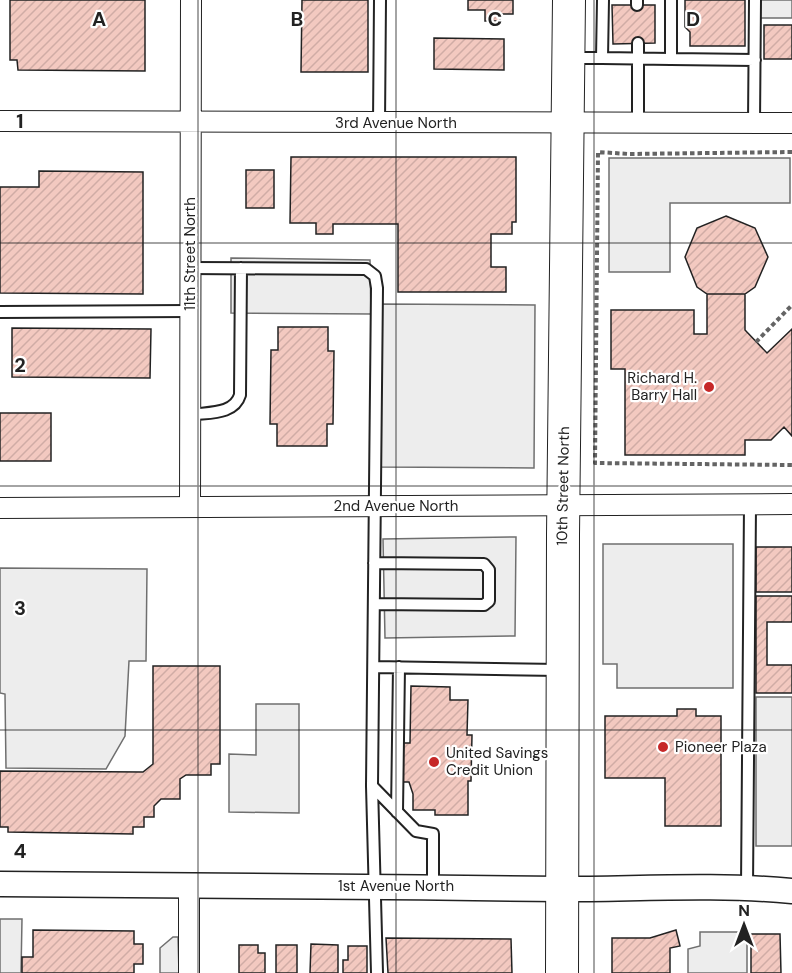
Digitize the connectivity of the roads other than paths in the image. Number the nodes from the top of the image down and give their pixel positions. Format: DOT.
graph roads {
  1 [pos="191,0"];
  2 [pos="381,0"];
  3 [pos="569,0"];
  4 [pos="603,0"];
  5 [pos="671,0"];
  6 [pos="755,0"];
  7 [pos="638,43"];
  8 [pos="568,58"];
  9 [pos="602,58"];
  10 [pos="671,59"];
  11 [pos="639,60"];
  12 [pos="755,60"];
  13 [pos="0,121"];
  14 [pos="190,122"];
  15 [pos="379,123"];
  16 [pos="568,123"];
  17 [pos="638,123"];
  18 [pos="754,123"];
  19 [pos="792,123"];
  20 [pos="190,268"];
  21 [pos="242,268"];
  22 [pos="190,311"];
  23 [pos="0,312"];
  24 [pos="190,414"];
  25 [pos="792,504"];
  26 [pos="750,505"];
  27 [pos="563,506"];
  28 [pos="190,507"];
  29 [pos="374,507"];
  30 [pos="0,508"];
  31 [pos="374,563"];
  32 [pos="374,604"];
  33 [pos="374,667"];
  34 [pos="399,667"];
  35 [pos="562,670"];
  36 [pos="372,786"];
  37 [pos="397,812"];
  38 [pos="0,884"];
  39 [pos="189,884"];
  40 [pos="376,886"];
  41 [pos="433,886"];
  42 [pos="747,887"];
  43 [pos="562,889"];
  44 [pos="792,891"];
  45 [pos="189,973"];
  46 [pos="377,973"];
  47 [pos="562,973"];
  1 -- 14 [label="street, 11th Street North"];
  2 -- 15 [label="lane"];
  3 -- 8 [label="main road, 10th Street North"];
  4 -- 9 [label="lane"];
  5 -- 10 [label="lane"];
  6 -- 12 [label="lane"];
  7 -- 11 [label="lane"];
  8 -- 9 [label="lane"];
  8 -- 16 [label="main road, 10th Street North"];
  9 -- 11 [label="lane"];
  10 -- 11 [label="lane"];
  10 -- 12 [label="lane"];
  11 -- 17 [label="lane"];
  12 -- 18 [label="lane"];
  13 -- 14 [label="street, 3rd Avenue North"];
  14 -- 15 [label="street, 3rd Avenue North"];
  14 -- 20 [label="street, 11th Street North"];
  15 -- 16 [label="street, 3rd Avenue North"];
  16 -- 17 [label="street, 3rd Avenue North"];
  16 -- 27 [label="main road, 10th Street North"];
  17 -- 18 [label="street, 3rd Avenue North"];
  18 -- 19 [label="street, 3rd Avenue North"];
  20 -- 21 [label="lane"];
  20 -- 22 [label="street, 11th Street North"];
  21 -- 24 [label="lane"];
  21 -- 29 [label="lane"];
  22 -- 23 [label="lane"];
  22 -- 24 [label="street, 11th Street North"];
  24 -- 28 [label="street, 11th Street North"];
  25 -- 26 [label="street, 2nd Avenue North"];
  26 -- 27 [label="street, 2nd Avenue North"];
  26 -- 42 [label="lane"];
  27 -- 29 [label="street, 2nd Avenue North"];
  27 -- 35 [label="main road, 10th Street North"];
  28 -- 29 [label="street, 2nd Avenue North"];
  28 -- 30 [label="street, 2nd Avenue North"];
  29 -- 31 [label="lane"];
  31 -- 32 [label="lane"];
  31 -- 32 [label="lane"];
  32 -- 33 [label="lane"];
  33 -- 34 [label="lane"];
  33 -- 36 [label="lane"];
  34 -- 35 [label="lane"];
  34 -- 37 [label="lane"];
  35 -- 43 [label="main road, 10th Street North"];
  36 -- 37 [label="lane"];
  36 -- 40 [label="lane"];
  37 -- 41 [label="lane"];
  38 -- 39 [label="street, 1st Avenue North"];
  39 -- 40 [label="street, 1st Avenue North"];
  39 -- 45 [label="street"];
  40 -- 41 [label="street, 1st Avenue North"];
  40 -- 46 [label="lane"];
  41 -- 43 [label="street, 1st Avenue North"];
  42 -- 43 [label="street, 1st Avenue North"];
  42 -- 44 [label="street, 1st Avenue North"];
  43 -- 47 [label="main road, 10th Street North"];
}
